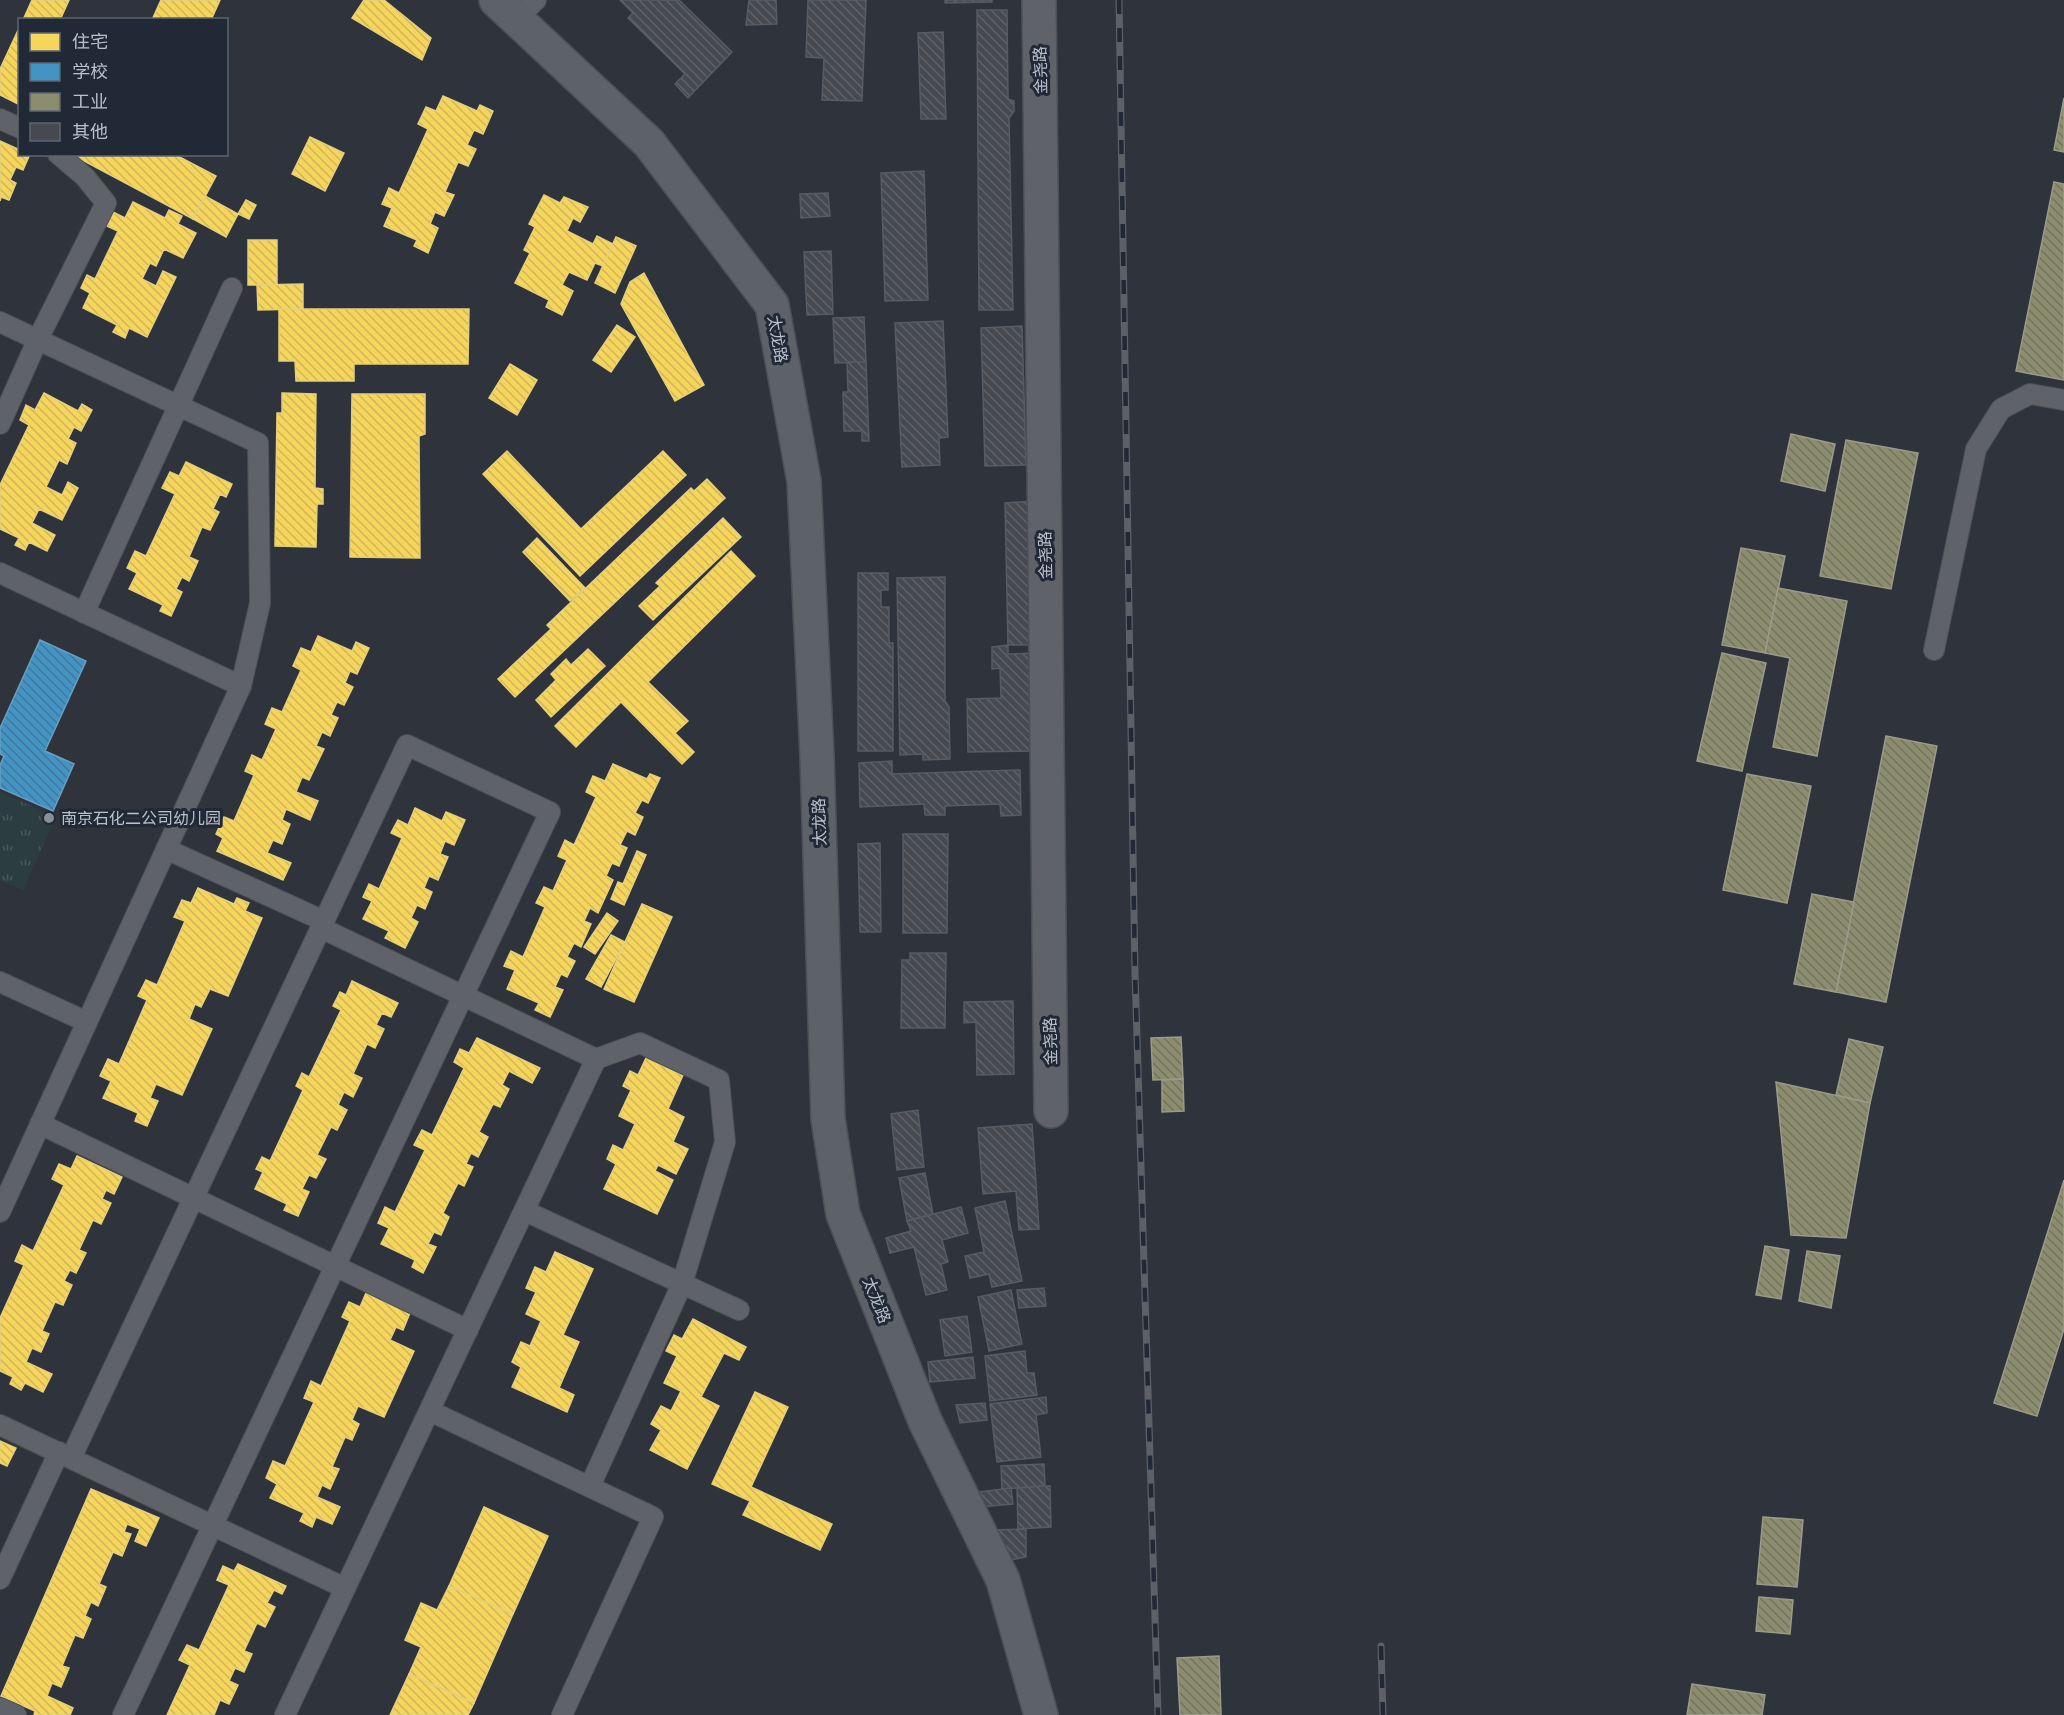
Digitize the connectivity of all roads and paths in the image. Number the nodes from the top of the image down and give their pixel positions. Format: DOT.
graph roads {
  1 [pos="1039,0"];
  2 [pos="516,6"];
  3 [pos="0,119"];
  4 [pos="18,127"];
  5 [pos="60,156"];
  6 [pos="232,288"];
  7 [pos="0,322"];
  8 [pos="38,339"];
  9 [pos="2064,400"];
  10 [pos="178,405"];
  11 [pos="0,424"];
  12 [pos="0,573"];
  13 [pos="84,613"];
  14 [pos="1934,650"];
  15 [pos="241,686"];
  16 [pos="166,849"];
  17 [pos="322,924"];
  18 [pos="0,982"];
  19 [pos="463,995"];
  20 [pos="87,1022"];
  21 [pos="596,1059"];
  22 [pos="1051,1111"];
  23 [pos="40,1124"];
  24 [pos="193,1198"];
  25 [pos="525,1211"];
  26 [pos="0,1212"];
  27 [pos="335,1266"];
  28 [pos="682,1284"];
  29 [pos="739,1310"];
  30 [pos="468,1330"];
  31 [pos="430,1411"];
  32 [pos="0,1425"];
  33 [pos="65,1455"];
  34 [pos="590,1486"];
  35 [pos="213,1525"];
  36 [pos="0,1580"];
  37 [pos="345,1588"];
  38 [pos="0,1708"];
  39 [pos="15,1715"];
  40 [pos="123,1715"];
  41 [pos="285,1715"];
  42 [pos="562,1715"];
  43 [pos="1041,1715"];
  1 -- 22 [label="street, 金尧路"];
  2 -- 43 [label="street, 太龙路"];
  3 -- 4 [label="lane"];
  5 -- 8 [label="lane"];
  6 -- 10 [label="lane"];
  7 -- 8 [label="lane"];
  8 -- 10 [label="lane"];
  8 -- 11 [label="lane"];
  9 -- 14 [label="lane"];
  10 -- 13 [label="lane"];
  10 -- 15 [label="lane"];
  12 -- 13 [label="lane"];
  13 -- 15 [label="lane"];
  15 -- 16 [label="lane"];
  16 -- 17 [label="lane"];
  16 -- 20 [label="lane"];
  17 -- 19 [label="lane"];
  17 -- 19 [label="lane"];
  17 -- 24 [label="lane"];
  18 -- 20 [label="lane"];
  19 -- 21 [label="lane"];
  19 -- 27 [label="lane"];
  20 -- 23 [label="lane"];
  21 -- 25 [label="lane"];
  21 -- 28 [label="lane"];
  23 -- 24 [label="lane"];
  23 -- 26 [label="lane"];
  24 -- 27 [label="lane"];
  24 -- 33 [label="lane"];
  25 -- 28 [label="lane"];
  25 -- 30 [label="lane"];
  27 -- 30 [label="lane"];
  27 -- 35 [label="lane"];
  28 -- 29 [label="lane"];
  28 -- 34 [label="lane"];
  30 -- 31 [label="lane"];
  31 -- 34 [label="lane"];
  31 -- 37 [label="lane"];
  32 -- 33 [label="lane"];
  33 -- 35 [label="lane"];
  33 -- 36 [label="lane"];
  34 -- 42 [label="lane"];
  35 -- 37 [label="lane"];
  35 -- 40 [label="lane"];
  37 -- 41 [label="lane"];
  38 -- 39 [label="lane"];
}
